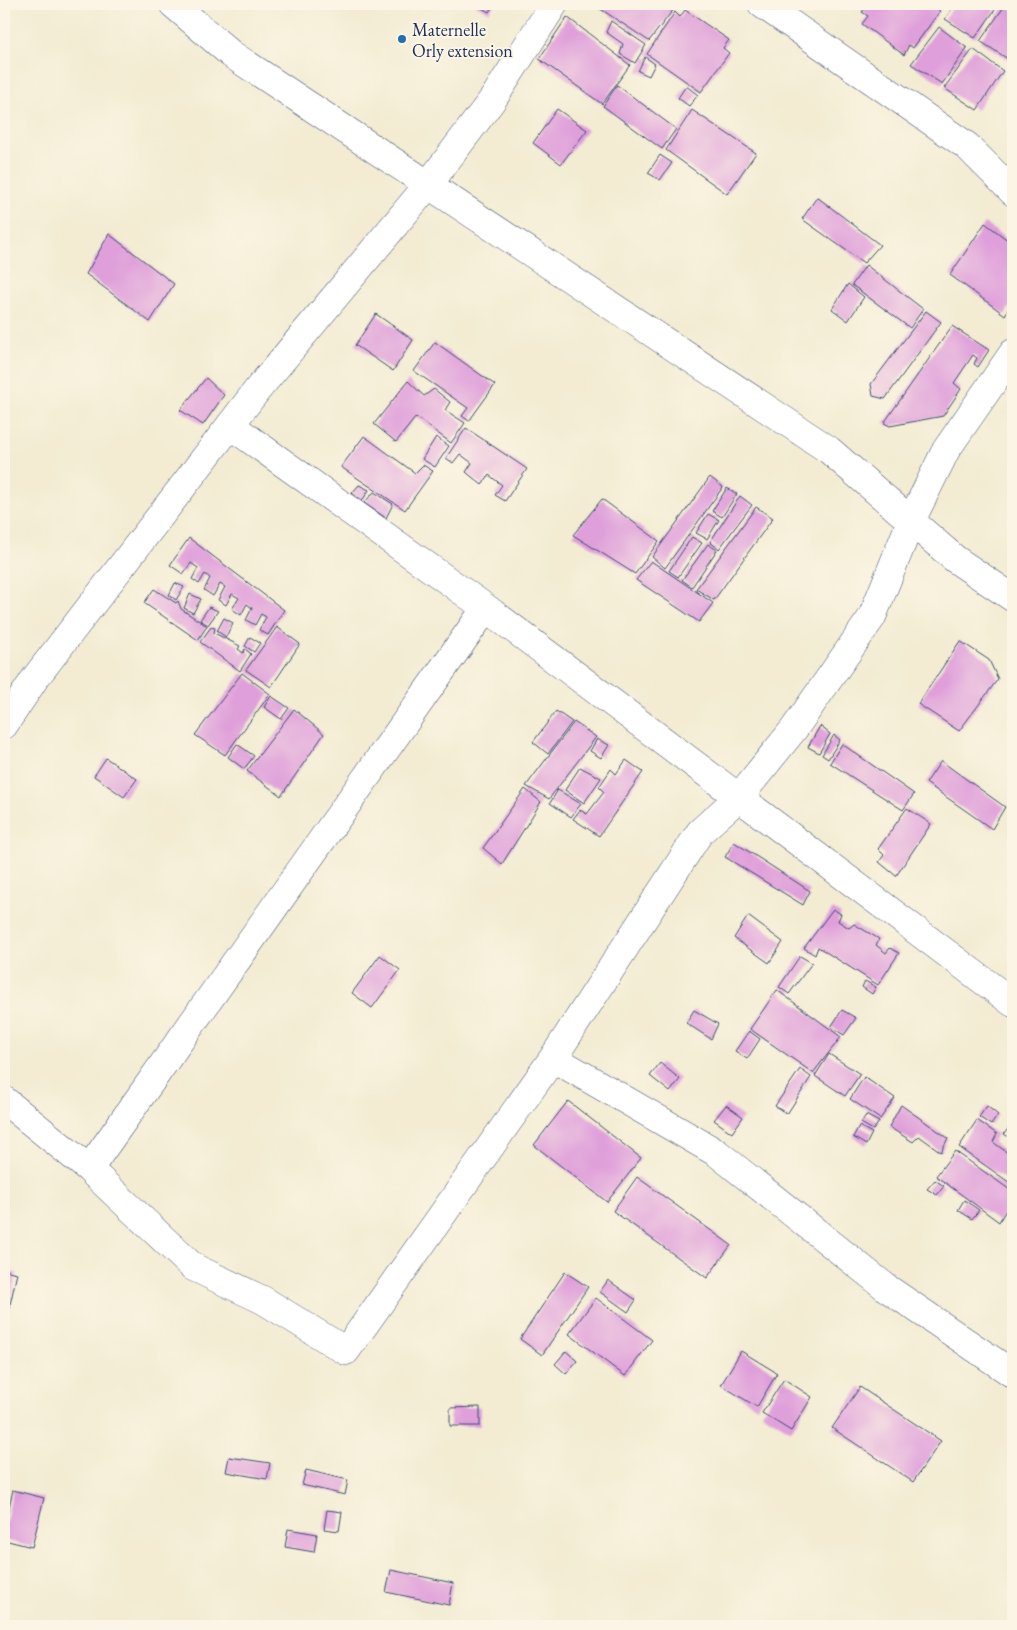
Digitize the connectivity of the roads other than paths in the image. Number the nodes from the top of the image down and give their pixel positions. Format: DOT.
graph roads {
  1 [pos="173,4"];
  2 [pos="554,4"];
  3 [pos="762,4"];
  4 [pos="428,185"];
  5 [pos="1013,192"];
  6 [pos="1013,353"];
  7 [pos="230,426"];
  8 [pos="912,521"];
  9 [pos="1013,598"];
  10 [pos="486,608"];
  11 [pos="4,725"];
  12 [pos="739,797"];
  13 [pos="1013,1003"];
  14 [pos="553,1058"];
  15 [pos="4,1100"];
  16 [pos="89,1169"];
  17 [pos="1013,1374"];
  1 -- 4 [label="street"];
  2 -- 4 [label="street"];
  3 -- 5 [label="street"];
  4 -- 7 [label="street"];
  4 -- 8 [label="street"];
  6 -- 8 [label="street"];
  7 -- 10 [label="street"];
  7 -- 11 [label="street"];
  8 -- 9 [label="street"];
  8 -- 12 [label="street"];
  10 -- 12 [label="street"];
  10 -- 16 [label="street"];
  12 -- 13 [label="street"];
  12 -- 14 [label="street"];
  14 -- 16 [label="street"];
  14 -- 17 [label="street"];
  15 -- 16 [label="street"];
}
